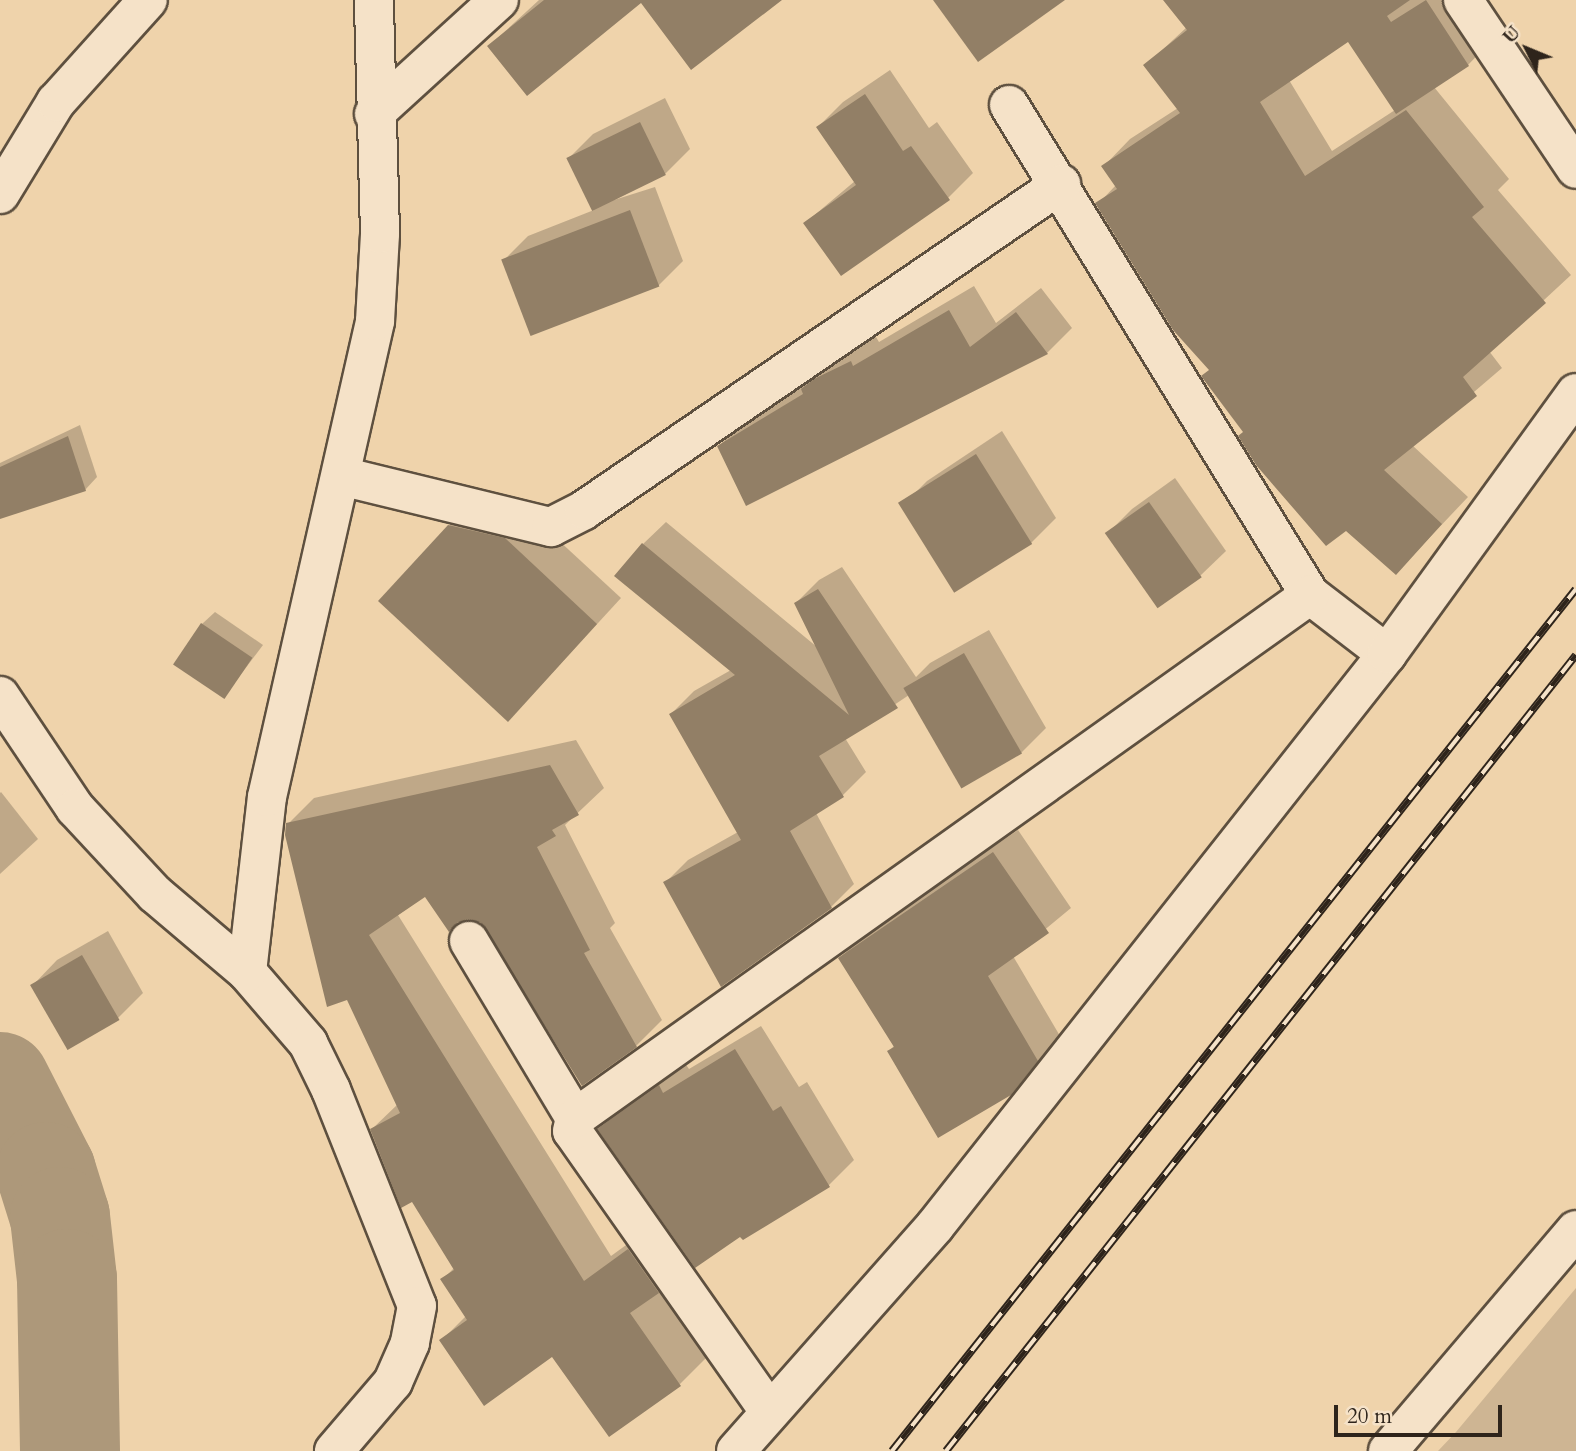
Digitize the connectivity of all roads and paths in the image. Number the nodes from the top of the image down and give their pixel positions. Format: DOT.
graph roads {
  1 [pos="148,0"];
  2 [pos="374,0"];
  3 [pos="499,0"];
  4 [pos="1463,0"];
  5 [pos="1009,105"];
  6 [pos="374,114"];
  7 [pos="1576,169"];
  8 [pos="1061,184"];
  9 [pos="0,194"];
  10 [pos="1576,393"];
  11 [pos="341,476"];
  12 [pos="1310,595"];
  13 [pos="1387,654"];
  14 [pos="0,696"];
  15 [pos="469,941"];
  16 [pos="247,972"];
  17 [pos="575,1118"];
  18 [pos="1576,1230"];
  19 [pos="769,1412"];
  20 [pos="334,1451"];
  21 [pos="736,1451"];
  22 [pos="1388,1451"];
  1 -- 9 [label="street"];
  2 -- 6 [label="street"];
  3 -- 6 [label="street"];
  4 -- 7 [label="street"];
  5 -- 8 [label="street"];
  6 -- 11 [label="street"];
  8 -- 11 [label="street"];
  8 -- 12 [label="street"];
  10 -- 13 [label="street"];
  11 -- 16 [label="street"];
  12 -- 13 [label="street"];
  12 -- 17 [label="street"];
  13 -- 19 [label="street"];
  14 -- 16 [label="street"];
  15 -- 17 [label="street"];
  16 -- 20 [label="street"];
  17 -- 19 [label="street"];
  18 -- 22 [label="street"];
  19 -- 21 [label="street"];
}
